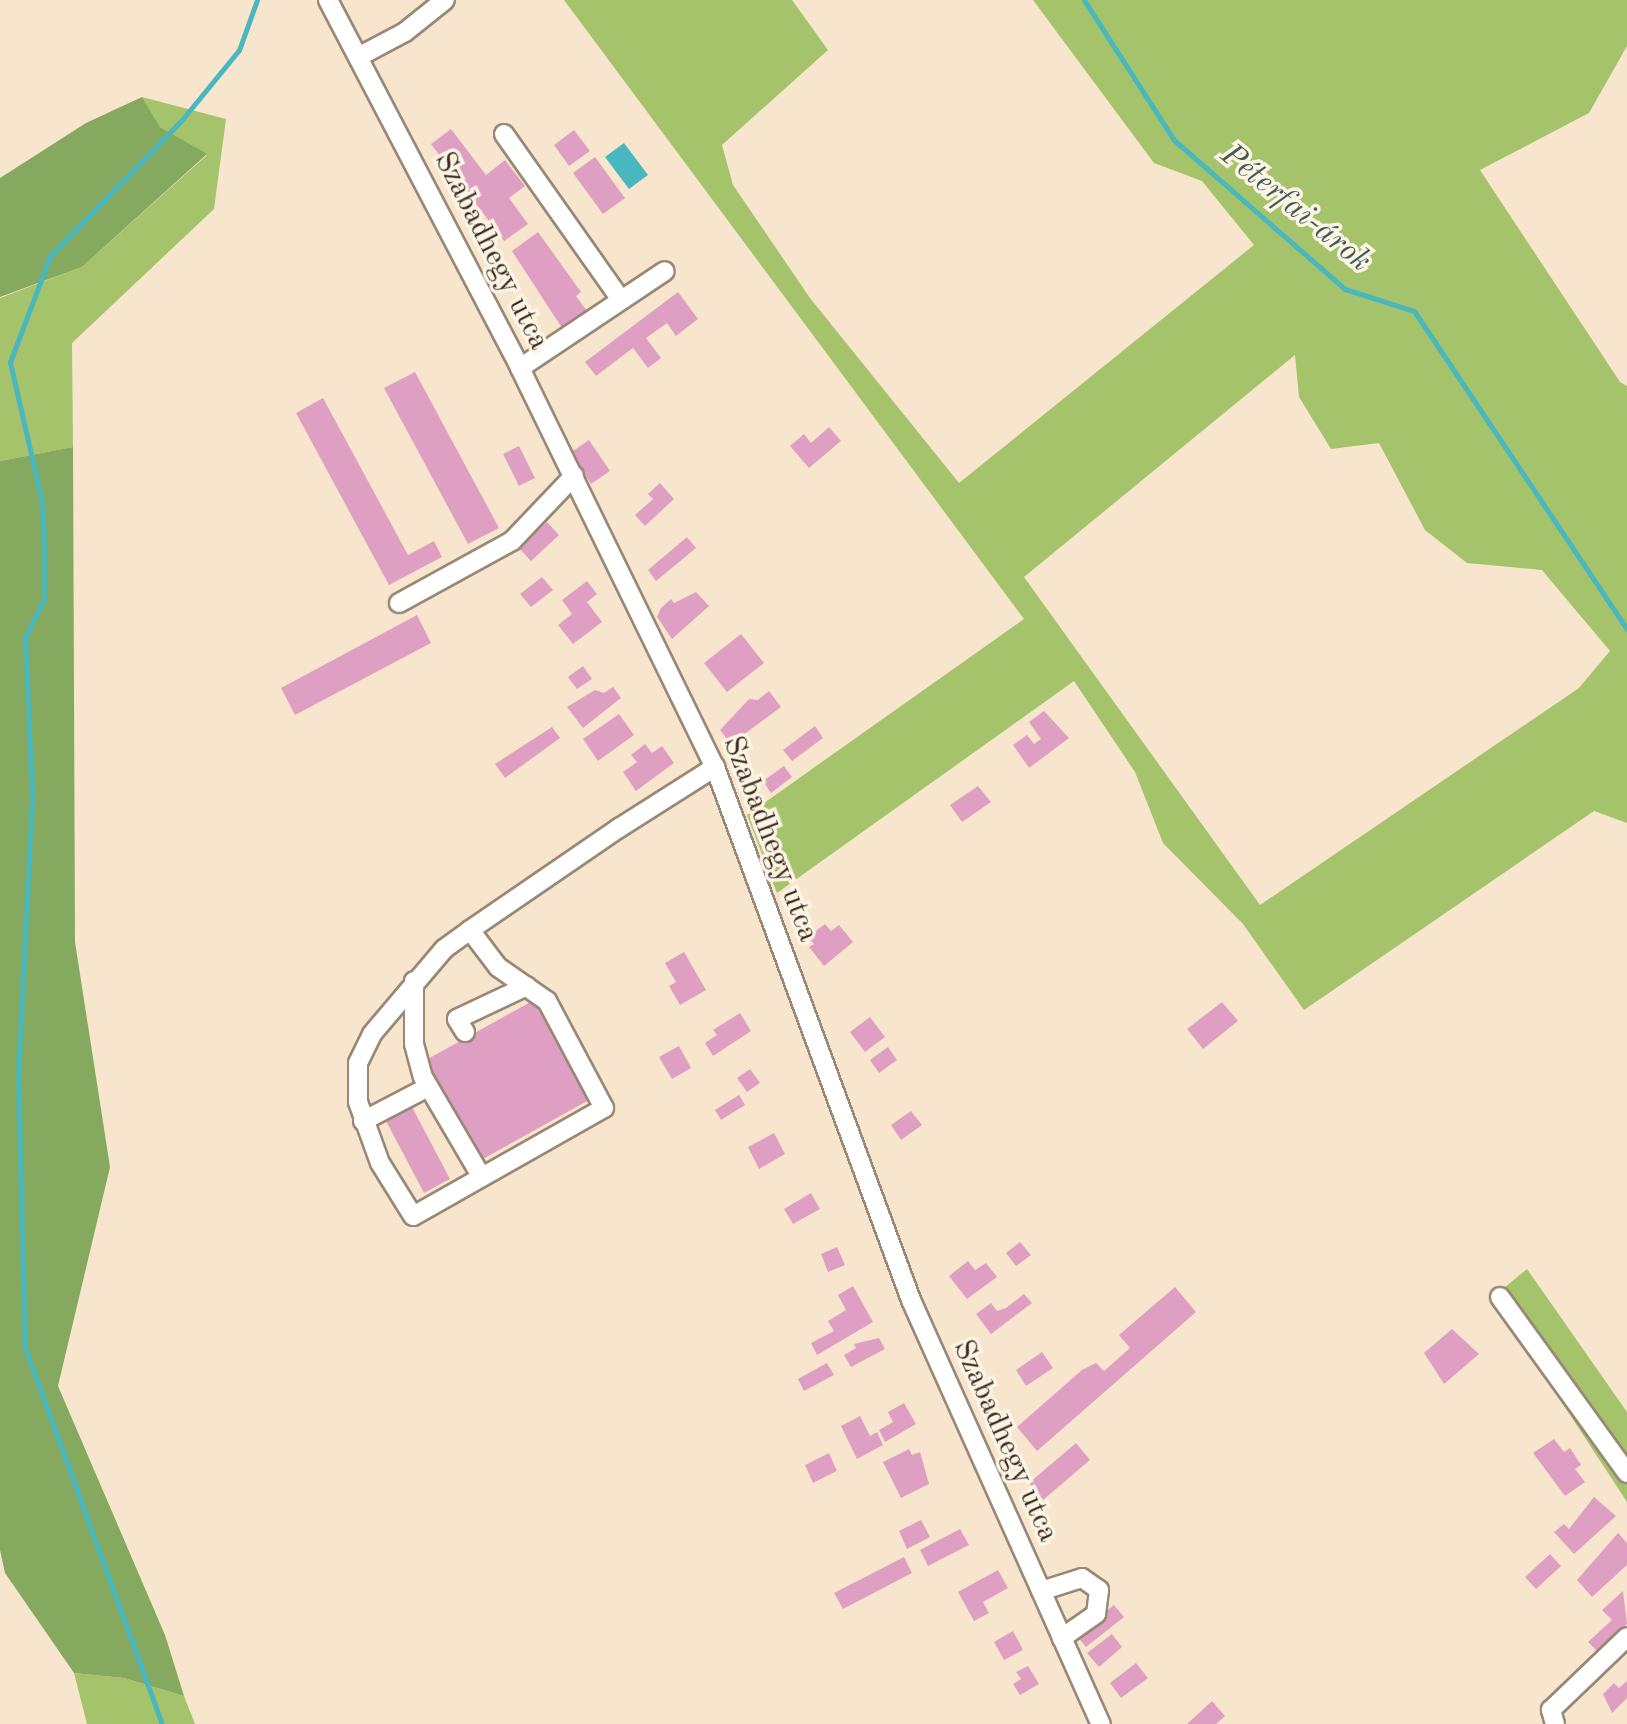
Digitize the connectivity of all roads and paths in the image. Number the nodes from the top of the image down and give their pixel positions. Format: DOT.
graph roads {
  1 [pos="328,0"];
  2 [pos="445,0"];
  3 [pos="358,57"];
  4 [pos="504,134"];
  5 [pos="665,271"];
  6 [pos="621,300"];
  7 [pos="520,368"];
  8 [pos="574,476"];
  9 [pos="399,603"];
  10 [pos="715,767"];
  11 [pos="470,930"];
  12 [pos="414,981"];
  13 [pos="527,986"];
  14 [pos="465,1032"];
  15 [pos="428,1087"];
  16 [pos="363,1121"];
  17 [pos="481,1176"];
  18 [pos="1500,1297"];
  19 [pos="1627,1473"];
  20 [pos="1041,1591"];
  21 [pos="1627,1637"];
  22 [pos="1062,1638"];
  23 [pos="1101,1724"];
  24 [pos="1555,1724"];
  1 -- 3 [label="street, Szabadhegy utca"];
  2 -- 3 [label="street"];
  3 -- 7 [label="street, Szabadhegy utca"];
  4 -- 6 [label="street"];
  5 -- 6 [label="street"];
  6 -- 7 [label="street"];
  7 -- 8 [label="street, Szabadhegy utca"];
  8 -- 9 [label="street"];
  8 -- 10 [label="street, Szabadhegy utca"];
  10 -- 11 [label="street"];
  10 -- 20 [label="street, Szabadhegy utca"];
  11 -- 12 [label="street"];
  11 -- 13 [label="street"];
  12 -- 15 [label="street"];
  12 -- 16 [label="street"];
  13 -- 14 [label="street"];
  13 -- 17 [label="street"];
  15 -- 16 [label="street"];
  15 -- 17 [label="street"];
  16 -- 17 [label="street"];
  18 -- 19 [label="street"];
  20 -- 22 [label="street, Szabadhegy utca"];
  20 -- 22 [label="street"];
  21 -- 24 [label="street"];
  22 -- 23 [label="street, Szabadhegy utca"];
}
